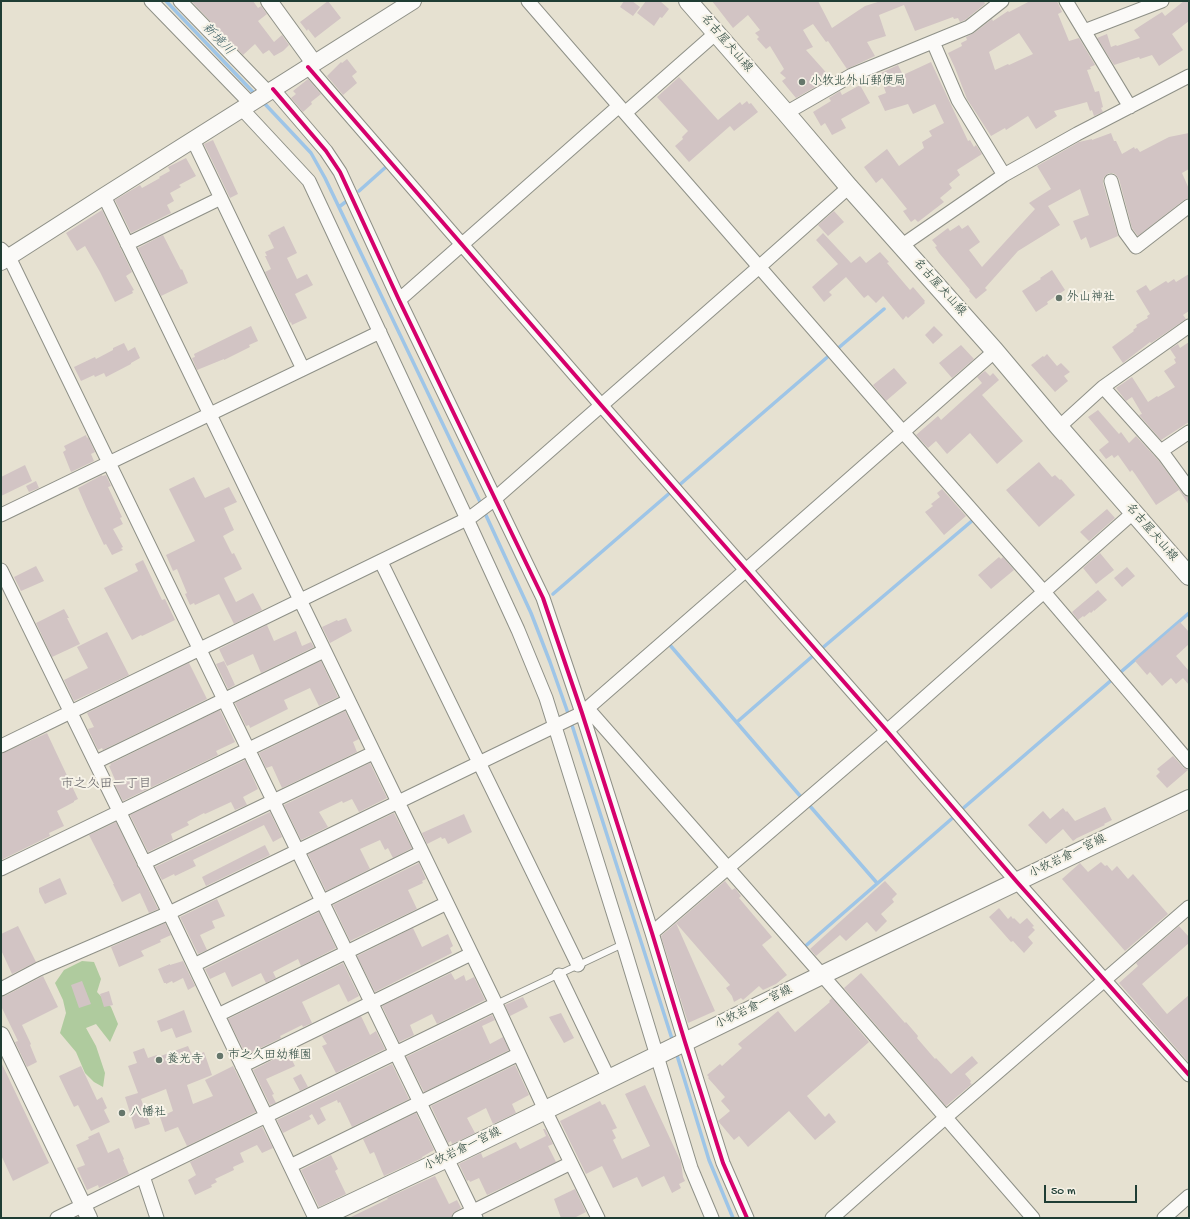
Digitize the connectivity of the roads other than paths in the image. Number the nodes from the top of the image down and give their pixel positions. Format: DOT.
graph roads {
  1 [pos="151,1"];
  2 [pos="180,1"];
  3 [pos="270,1"];
  4 [pos="413,1"];
  5 [pos="528,1"];
  6 [pos="688,1"];
  7 [pos="1002,1"];
  8 [pos="1066,1"];
  9 [pos="1162,1"];
  10 [pos="1084,31"];
  11 [pos="716,33"];
  12 [pos="933,42"];
  13 [pos="311,65"];
  14 [pos="1189,76"];
  15 [pos="270,91"];
  16 [pos="246,106"];
  17 [pos="1130,107"];
  18 [pos="622,109"];
  19 [pos="786,113"];
  20 [pos="193,140"];
  21 [pos="1004,175"];
  22 [pos="1111,181"];
  23 [pos="849,187"];
  24 [pos="104,196"];
  25 [pos="221,198"];
  26 [pos="1189,206"];
  27 [pos="127,244"];
  28 [pos="462,244"];
  29 [pos="901,246"];
  30 [pos="4,256"];
  31 [pos="759,267"];
  32 [pos="399,300"];
  33 [pos="1189,326"];
  34 [pos="380,332"];
  35 [pos="995,350"];
  36 [pos="303,369"];
  37 [pos="1103,387"];
  38 [pos="601,406"];
  39 [pos="210,415"];
  40 [pos="1059,427"];
  41 [pos="903,432"];
  42 [pos="1189,432"];
  43 [pos="1160,451"];
  44 [pos="109,464"];
  45 [pos="1189,489"];
  46 [pos="493,500"];
  47 [pos="1134,512"];
  48 [pos="1,515"];
  49 [pos="469,518"];
  50 [pos="381,562"];
  51 [pos="1,570"];
  52 [pos="746,570"];
  53 [pos="1189,576"];
  54 [pos="1044,592"];
  55 [pos="300,601"];
  56 [pos="200,649"];
  57 [pos="324,651"];
  58 [pos="224,700"];
  59 [pos="348,701"];
  60 [pos="71,712"];
  61 [pos="583,712"];
  62 [pos="556,726"];
  63 [pos="887,731"];
  64 [pos="1,746"];
  65 [pos="249,750"];
  66 [pos="373,753"];
  67 [pos="96,762"];
  68 [pos="1189,762"];
  69 [pos="480,763"];
  70 [pos="1189,799"];
  71 [pos="274,801"];
  72 [pos="398,803"];
  73 [pos="120,813"];
  74 [pos="298,851"];
  75 [pos="422,852"];
  76 [pos="144,863"];
  77 [pos="728,868"];
  78 [pos="1,869"];
  79 [pos="1017,882"];
  80 [pos="322,901"];
  81 [pos="447,904"];
  82 [pos="1189,907"];
  83 [pos="169,913"];
  84 [pos="652,933"];
  85 [pos="623,944"];
  86 [pos="347,952"];
  87 [pos="471,954"];
  88 [pos="194,965"];
  89 [pos="578,965"];
  90 [pos="559,975"];
  91 [pos="822,975"];
  92 [pos="1105,980"];
  93 [pos="1,989"];
  94 [pos="371,1002"];
  95 [pos="496,1004"];
  96 [pos="218,1015"];
  97 [pos="1,1035"];
  98 [pos="683,1043"];
  99 [pos="396,1053"];
  100 [pos="519,1054"];
  101 [pos="658,1055"];
  102 [pos="242,1066"];
  103 [pos="1189,1075"];
  104 [pos="609,1079"];
  105 [pos="420,1103"];
  106 [pos="545,1110"];
  107 [pos="266,1116"];
  108 [pos="945,1118"];
  109 [pos="447,1158"];
  110 [pos="571,1163"];
  111 [pos="290,1166"];
  112 [pos="143,1176"];
  113 [pos="1189,1196"];
  114 [pos="86,1211"];
  115 [pos="474,1215"];
  116 [pos="594,1217"];
  117 [pos="56,1218"];
  118 [pos="157,1218"];
  119 [pos="315,1218"];
  120 [pos="320,1218"];
  121 [pos="459,1218"];
  122 [pos="712,1218"];
  123 [pos="747,1218"];
  124 [pos="832,1218"];
  125 [pos="1033,1218"];
  126 [pos="1164,1218"];
  1 -- 16 [label="street"];
  2 -- 15 [label="street"];
  3 -- 13 [label="street"];
  4 -- 13 [label="street"];
  5 -- 18 [label="street"];
  6 -- 11 [label="main road, 名古屋犬山線"];
  7 -- 12 [label="street"];
  8 -- 10 [label="street"];
  9 -- 10 [label="street"];
  10 -- 17 [label="street"];
  11 -- 18 [label="street"];
  11 -- 19 [label="main road, 名古屋犬山線"];
  12 -- 19 [label="street"];
  12 -- 21 [label="street"];
  13 -- 15 [label="street"];
  13 -- 28 [label="street"];
  14 -- 17 [label="street"];
  15 -- 16 [label="street"];
  15 -- 32 [label="street"];
  16 -- 20 [label="street"];
  16 -- 34 [label="street"];
  17 -- 21 [label="street"];
  18 -- 28 [label="street"];
  18 -- 31 [label="street"];
  19 -- 23 [label="main road, 名古屋犬山線"];
  20 -- 24 [label="street"];
  20 -- 25 [label="street"];
  21 -- 29 [label="street"];
  22 -- 26 [label="street"];
  23 -- 29 [label="main road, 名古屋犬山線"];
  23 -- 31 [label="street"];
  24 -- 27 [label="street"];
  24 -- 30 [label="street"];
  25 -- 27 [label="street"];
  25 -- 36 [label="street"];
  27 -- 39 [label="street"];
  28 -- 32 [label="street"];
  28 -- 38 [label="street"];
  29 -- 35 [label="main road, 名古屋犬山線"];
  30 -- 44 [label="street"];
  31 -- 38 [label="street"];
  31 -- 41 [label="street"];
  32 -- 46 [label="street"];
  33 -- 37 [label="street"];
  34 -- 36 [label="street"];
  34 -- 49 [label="street"];
  35 -- 40 [label="main road, 名古屋犬山線"];
  35 -- 41 [label="street"];
  36 -- 39 [label="street"];
  37 -- 40 [label="street"];
  37 -- 43 [label="street"];
  38 -- 46 [label="street"];
  38 -- 52 [label="street"];
  39 -- 44 [label="street"];
  39 -- 55 [label="street"];
  40 -- 47 [label="main road, 名古屋犬山線"];
  41 -- 52 [label="street"];
  41 -- 54 [label="street"];
  42 -- 43 [label="street"];
  43 -- 45 [label="street"];
  44 -- 48 [label="street"];
  44 -- 56 [label="street"];
  46 -- 49 [label="street"];
  46 -- 61 [label="street"];
  47 -- 53 [label="main road, 名古屋犬山線"];
  47 -- 54 [label="street"];
  49 -- 50 [label="street"];
  49 -- 62 [label="street"];
  50 -- 55 [label="street"];
  50 -- 69 [label="street"];
  51 -- 60 [label="street"];
  52 -- 61 [label="street"];
  52 -- 63 [label="street"];
  54 -- 63 [label="street"];
  54 -- 68 [label="street"];
  55 -- 56 [label="street"];
  55 -- 57 [label="street"];
  56 -- 58 [label="street"];
  56 -- 60 [label="street"];
  57 -- 58 [label="street"];
  57 -- 59 [label="street"];
  58 -- 65 [label="street"];
  58 -- 67 [label="street"];
  59 -- 65 [label="street"];
  59 -- 66 [label="street"];
  60 -- 64 [label="street"];
  60 -- 67 [label="street"];
  61 -- 62 [label="street"];
  61 -- 77 [label="street"];
  61 -- 84 [label="street"];
  62 -- 69 [label="street"];
  62 -- 85 [label="street"];
  63 -- 77 [label="street"];
  63 -- 79 [label="street"];
  65 -- 71 [label="street"];
  65 -- 73 [label="street"];
  66 -- 71 [label="street"];
  66 -- 72 [label="street"];
  67 -- 73 [label="street"];
  69 -- 72 [label="street"];
  69 -- 89 [label="street"];
  70 -- 79 [label="main road, 小牧岩倉一宮線"];
  71 -- 74 [label="street"];
  71 -- 76 [label="street"];
  72 -- 74 [label="street"];
  72 -- 75 [label="street"];
  73 -- 76 [label="street"];
  73 -- 78 [label="street"];
  74 -- 80 [label="street"];
  74 -- 83 [label="street"];
  75 -- 80 [label="street"];
  75 -- 81 [label="street"];
  76 -- 83 [label="street"];
  77 -- 84 [label="street"];
  77 -- 91 [label="street"];
  79 -- 91 [label="main road, 小牧岩倉一宮線"];
  79 -- 92 [label="street"];
  80 -- 86 [label="street"];
  80 -- 88 [label="street"];
  81 -- 86 [label="street"];
  81 -- 87 [label="street"];
  82 -- 92 [label="street"];
  83 -- 88 [label="street"];
  83 -- 93 [label="street"];
  84 -- 98 [label="street"];
  85 -- 89 [label="lane"];
  85 -- 101 [label="street"];
  86 -- 94 [label="street"];
  86 -- 96 [label="street"];
  87 -- 94 [label="street"];
  87 -- 95 [label="street"];
  88 -- 96 [label="street"];
  89 -- 90 [label="lane"];
  90 -- 95 [label="lane"];
  90 -- 104 [label="street"];
  91 -- 98 [label="main road, 小牧岩倉一宮線"];
  91 -- 108 [label="street"];
  92 -- 103 [label="street"];
  92 -- 108 [label="street"];
  94 -- 99 [label="street"];
  94 -- 102 [label="street"];
  95 -- 99 [label="street"];
  95 -- 100 [label="street"];
  96 -- 102 [label="street"];
  97 -- 114 [label="street"];
  98 -- 101 [label="main road, 小牧岩倉一宮線"];
  98 -- 123 [label="street"];
  99 -- 105 [label="street"];
  99 -- 107 [label="street"];
  100 -- 105 [label="street"];
  100 -- 106 [label="street"];
  101 -- 104 [label="main road, 小牧岩倉一宮線"];
  101 -- 122 [label="street"];
  102 -- 107 [label="street"];
  104 -- 106 [label="main road, 小牧岩倉一宮線"];
  105 -- 109 [label="street"];
  105 -- 111 [label="street"];
  106 -- 109 [label="main road, 小牧岩倉一宮線"];
  106 -- 110 [label="street"];
  107 -- 111 [label="street"];
  107 -- 112 [label="street"];
  108 -- 124 [label="street"];
  108 -- 125 [label="street"];
  109 -- 115 [label="street"];
  109 -- 120 [label="main road, 小牧岩倉一宮線"];
  110 -- 115 [label="street"];
  110 -- 116 [label="street"];
  111 -- 119 [label="street"];
  112 -- 114 [label="street"];
  112 -- 118 [label="street"];
  113 -- 126 [label="street"];
  114 -- 117 [label="street"];
  115 -- 121 [label="street"];
}
